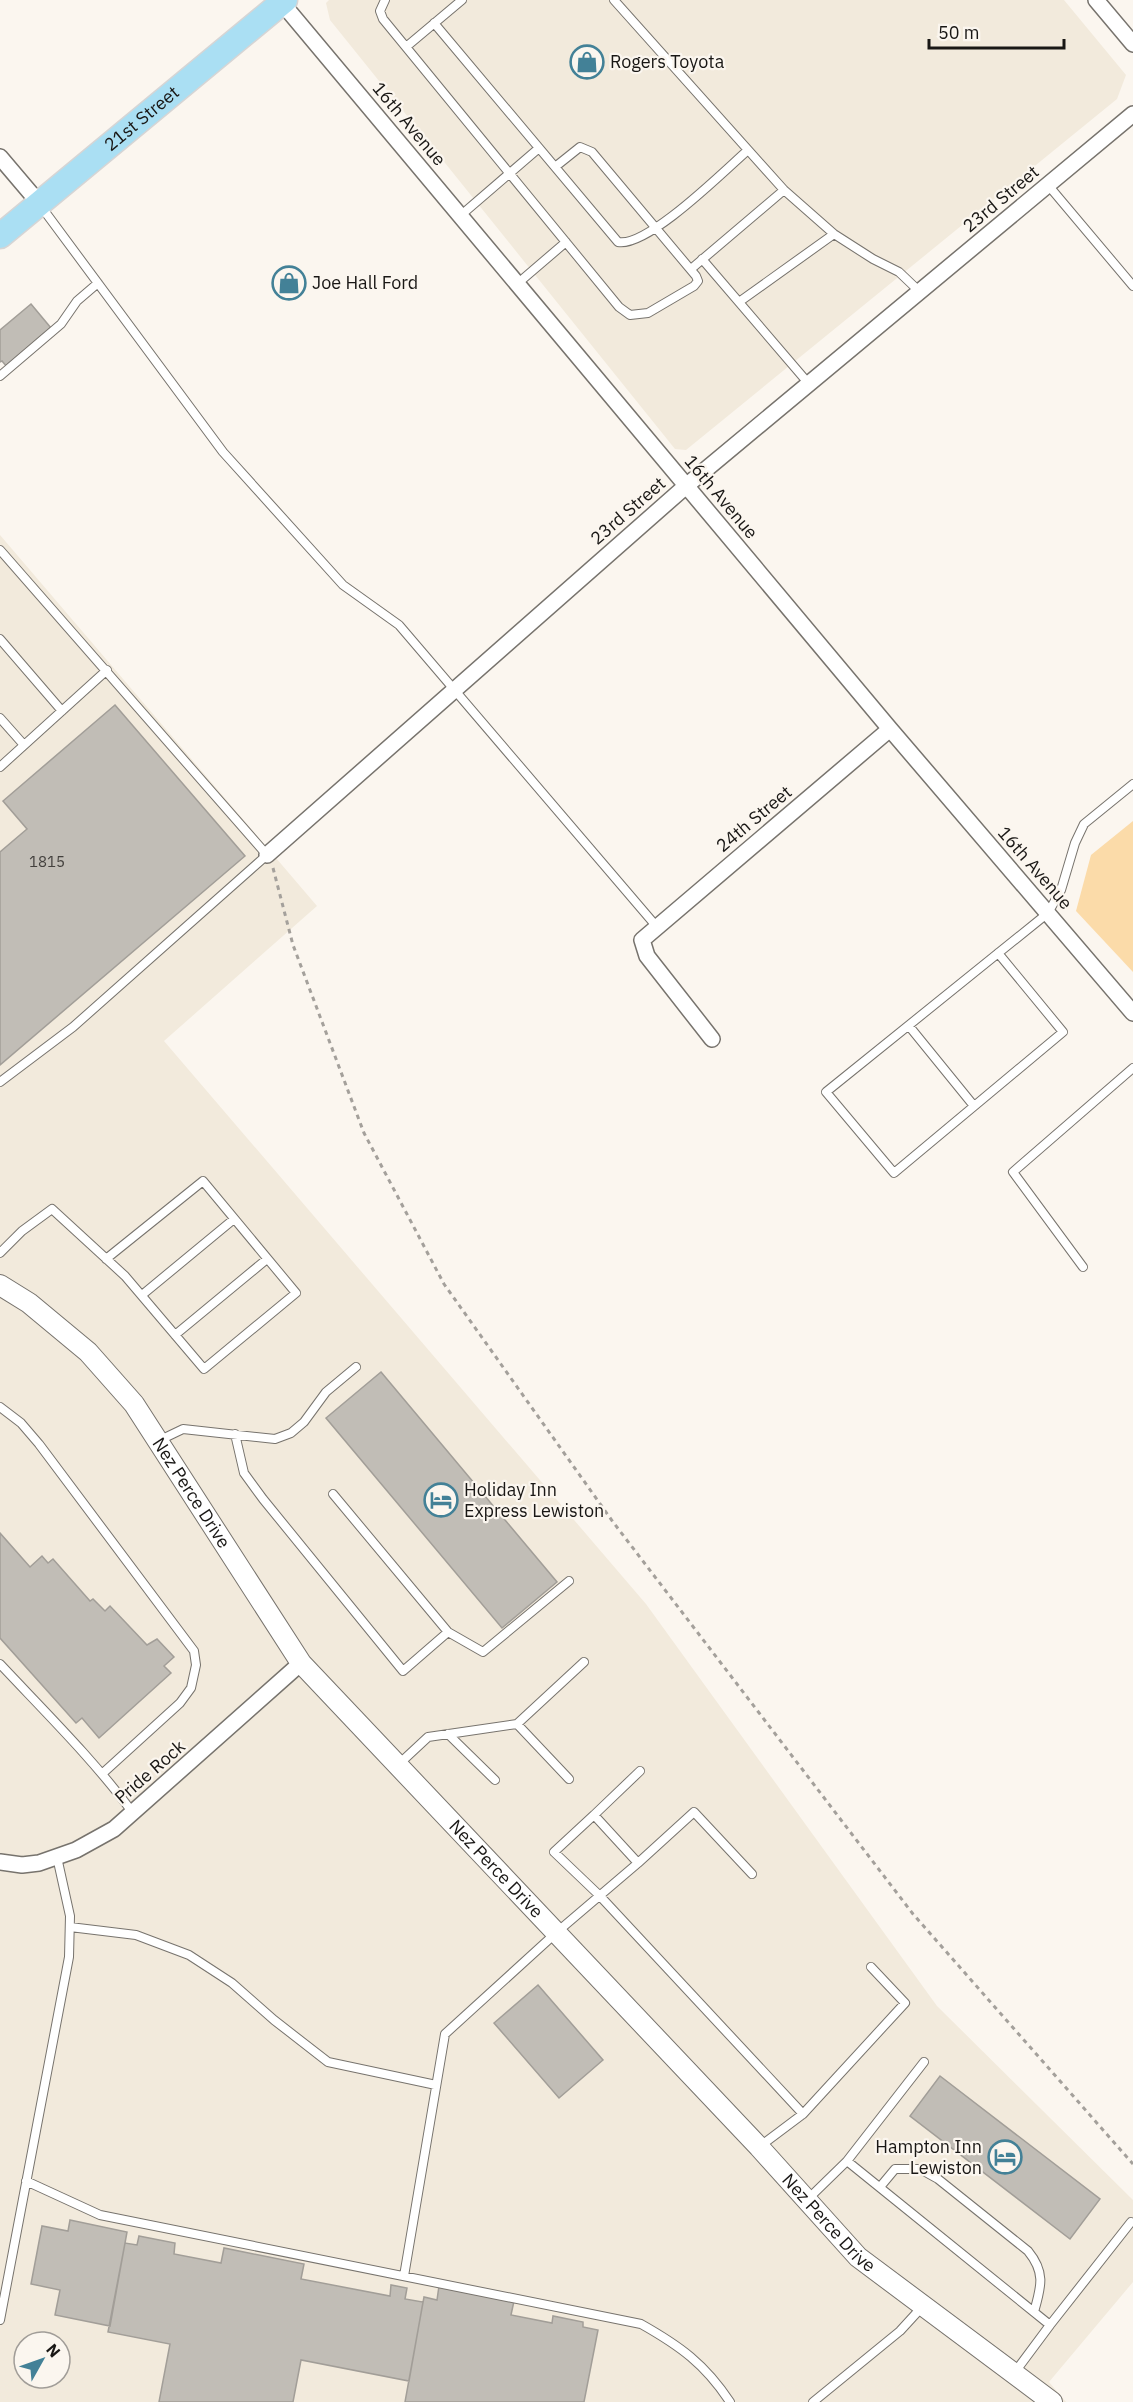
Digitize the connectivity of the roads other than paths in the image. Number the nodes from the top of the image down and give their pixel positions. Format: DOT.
graph roads {
  1 [pos="385,0"];
  2 [pos="462,0"];
  3 [pos="614,0"];
  4 [pos="1096,0"];
  5 [pos="283,1"];
  6 [pos="434,23"];
  7 [pos="1133,44"];
  8 [pos="406,47"];
  9 [pos="1133,114"];
  10 [pos="539,148"];
  11 [pos="748,150"];
  12 [pos="0,157"];
  13 [pos="555,167"];
  14 [pos="510,173"];
  15 [pos="1048,185"];
  16 [pos="784,190"];
  17 [pos="39,203"];
  18 [pos="460,216"];
  19 [pos="657,229"];
  20 [pos="834,234"];
  21 [pos="0,236"];
  22 [pos="566,242"];
  23 [pos="702,259"];
  24 [pos="691,269"];
  25 [pos="98,282"];
  26 [pos="517,284"];
  27 [pos="1133,286"];
  28 [pos="920,292"];
  29 [pos="739,302"];
  30 [pos="0,376"];
  31 [pos="809,384"];
  32 [pos="686,486"];
  33 [pos="0,550"];
  34 [pos="0,639"];
  35 [pos="106,670"];
  36 [pos="455,689"];
  37 [pos="62,711"];
  38 [pos="0,718"];
  39 [pos="890,729"];
  40 [pos="24,745"];
  41 [pos="0,767"];
  42 [pos="1133,783"];
  43 [pos="267,855"];
  44 [pos="1048,913"];
  45 [pos="657,927"];
  46 [pos="998,953"];
  47 [pos="1133,1013"];
  48 [pos="909,1026"];
  49 [pos="712,1039"];
  50 [pos="1133,1068"];
  51 [pos="0,1082"];
  52 [pos="974,1106"];
  53 [pos="234,1219"];
  54 [pos="0,1253"];
  55 [pos="106,1259"];
  56 [pos="267,1259"];
  57 [pos="1083,1267"];
  58 [pos="0,1285"];
  59 [pos="142,1295"];
  60 [pos="176,1335"];
  61 [pos="356,1367"];
  62 [pos="0,1407"];
  63 [pos="235,1434"];
  64 [pos="157,1442"];
  65 [pos="333,1494"];
  66 [pos="568,1581"];
  67 [pos="448,1632"];
  68 [pos="585,1662"];
  69 [pos="302,1663"];
  70 [pos="0,1664"];
  71 [pos="517,1724"];
  72 [pos="448,1734"];
  73 [pos="398,1765"];
  74 [pos="640,1771"];
  75 [pos="103,1773"];
  76 [pos="569,1779"];
  77 [pos="495,1780"];
  78 [pos="133,1814"];
  79 [pos="594,1815"];
  80 [pos="57,1857"];
  81 [pos="0,1862"];
  82 [pos="638,1863"];
  83 [pos="752,1874"];
  84 [pos="599,1895"];
  85 [pos="70,1927"];
  86 [pos="557,1932"];
  87 [pos="871,1966"];
  88 [pos="924,2062"];
  89 [pos="436,2085"];
  90 [pos="802,2114"];
  91 [pos="759,2147"];
  92 [pos="847,2161"];
  93 [pos="26,2181"];
  94 [pos="880,2187"];
  95 [pos="806,2200"];
  96 [pos="1131,2222"];
  97 [pos="404,2276"];
  98 [pos="923,2305"];
  99 [pos="1034,2312"];
  100 [pos="0,2320"];
  101 [pos="1050,2325"];
  102 [pos="1014,2373"];
  103 [pos="730,2402"];
  104 [pos="813,2402"];
  105 [pos="1052,2402"];
  1 -- 8 [label="lane"];
  2 -- 6 [label="lane"];
  3 -- 11 [label="lane"];
  4 -- 7 [label="street"];
  5 -- 17 [label="main road, 21st Street"];
  5 -- 18 [label="street, 16th Avenue"];
  6 -- 8 [label="lane"];
  6 -- 10 [label="lane"];
  8 -- 14 [label="lane"];
  9 -- 15 [label="street, 23rd Street"];
  10 -- 13 [label="lane"];
  10 -- 14 [label="lane"];
  11 -- 16 [label="lane"];
  11 -- 19 [label="lane"];
  12 -- 17 [label="street"];
  13 -- 19 [label="lane"];
  13 -- 19 [label="lane"];
  14 -- 18 [label="lane"];
  14 -- 22 [label="lane"];
  15 -- 27 [label="lane"];
  15 -- 28 [label="street, 23rd Street"];
  16 -- 20 [label="lane"];
  16 -- 23 [label="lane"];
  17 -- 21 [label="main road, 21st Street"];
  17 -- 25 [label="lane"];
  18 -- 26 [label="street, 16th Avenue"];
  19 -- 24 [label="lane"];
  20 -- 28 [label="lane"];
  20 -- 29 [label="lane"];
  22 -- 24 [label="lane"];
  22 -- 26 [label="lane"];
  23 -- 24 [label="lane"];
  23 -- 29 [label="lane"];
  25 -- 30 [label="lane"];
  25 -- 36 [label="lane"];
  26 -- 32 [label="street, 16th Avenue"];
  28 -- 31 [label="street, 23rd Street"];
  29 -- 31 [label="lane"];
  31 -- 32 [label="street, 23rd Street"];
  32 -- 36 [label="street, 23rd Street"];
  32 -- 39 [label="street, 16th Avenue"];
  33 -- 35 [label="lane"];
  34 -- 37 [label="lane"];
  35 -- 37 [label="lane"];
  35 -- 43 [label="lane"];
  36 -- 43 [label="street, 23rd Street"];
  36 -- 45 [label="lane"];
  37 -- 40 [label="lane"];
  38 -- 40 [label="lane"];
  39 -- 44 [label="street, 16th Avenue"];
  39 -- 45 [label="street, 24th Street"];
  40 -- 41 [label="lane"];
  42 -- 44 [label="lane"];
  43 -- 51 [label="lane"];
  44 -- 46 [label="lane"];
  44 -- 47 [label="street, 16th Avenue"];
  45 -- 49 [label="street, 24th Street"];
  46 -- 48 [label="lane"];
  46 -- 52 [label="lane"];
  48 -- 52 [label="lane"];
  48 -- 52 [label="lane"];
  50 -- 57 [label="lane"];
  53 -- 55 [label="lane"];
  53 -- 56 [label="lane"];
  53 -- 59 [label="lane"];
  54 -- 55 [label="lane"];
  55 -- 59 [label="lane"];
  56 -- 60 [label="lane"];
  56 -- 60 [label="lane"];
  58 -- 64 [label="street, Nez Perce Drive"];
  59 -- 60 [label="lane"];
  61 -- 63 [label="lane"];
  62 -- 75 [label="lane"];
  63 -- 64 [label="lane"];
  63 -- 67 [label="lane"];
  64 -- 69 [label="street, Nez Perce Drive"];
  65 -- 67 [label="lane"];
  66 -- 67 [label="lane"];
  68 -- 71 [label="lane"];
  69 -- 73 [label="street, Nez Perce Drive"];
  69 -- 78 [label="street, Pride Rock"];
  70 -- 75 [label="lane"];
  71 -- 72 [label="lane"];
  71 -- 76 [label="lane"];
  72 -- 73 [label="lane"];
  72 -- 77 [label="lane"];
  73 -- 86 [label="street, Nez Perce Drive"];
  74 -- 79 [label="lane"];
  75 -- 78 [label="lane"];
  78 -- 80 [label="street, Pride Rock"];
  79 -- 82 [label="lane"];
  79 -- 84 [label="lane"];
  80 -- 81 [label="street, Pride Rock"];
  80 -- 85 [label="lane"];
  82 -- 83 [label="lane"];
  82 -- 84 [label="lane"];
  84 -- 86 [label="lane"];
  84 -- 90 [label="lane"];
  85 -- 89 [label="lane"];
  85 -- 93 [label="lane"];
  86 -- 89 [label="lane"];
  86 -- 91 [label="street, Nez Perce Drive"];
  87 -- 90 [label="lane"];
  88 -- 92 [label="lane"];
  89 -- 97 [label="lane"];
  90 -- 91 [label="lane"];
  91 -- 95 [label="street, Nez Perce Drive"];
  92 -- 94 [label="lane"];
  92 -- 95 [label="lane"];
  93 -- 97 [label="lane"];
  93 -- 100 [label="lane"];
  94 -- 99 [label="lane"];
  94 -- 99 [label="lane"];
  95 -- 98 [label="street, Nez Perce Drive"];
  96 -- 101 [label="lane"];
  97 -- 103 [label="lane"];
  98 -- 102 [label="street, Nez Perce Drive"];
  98 -- 104 [label="lane"];
  99 -- 101 [label="lane"];
  101 -- 102 [label="lane"];
  102 -- 105 [label="street, Nez Perce Drive"];
}
